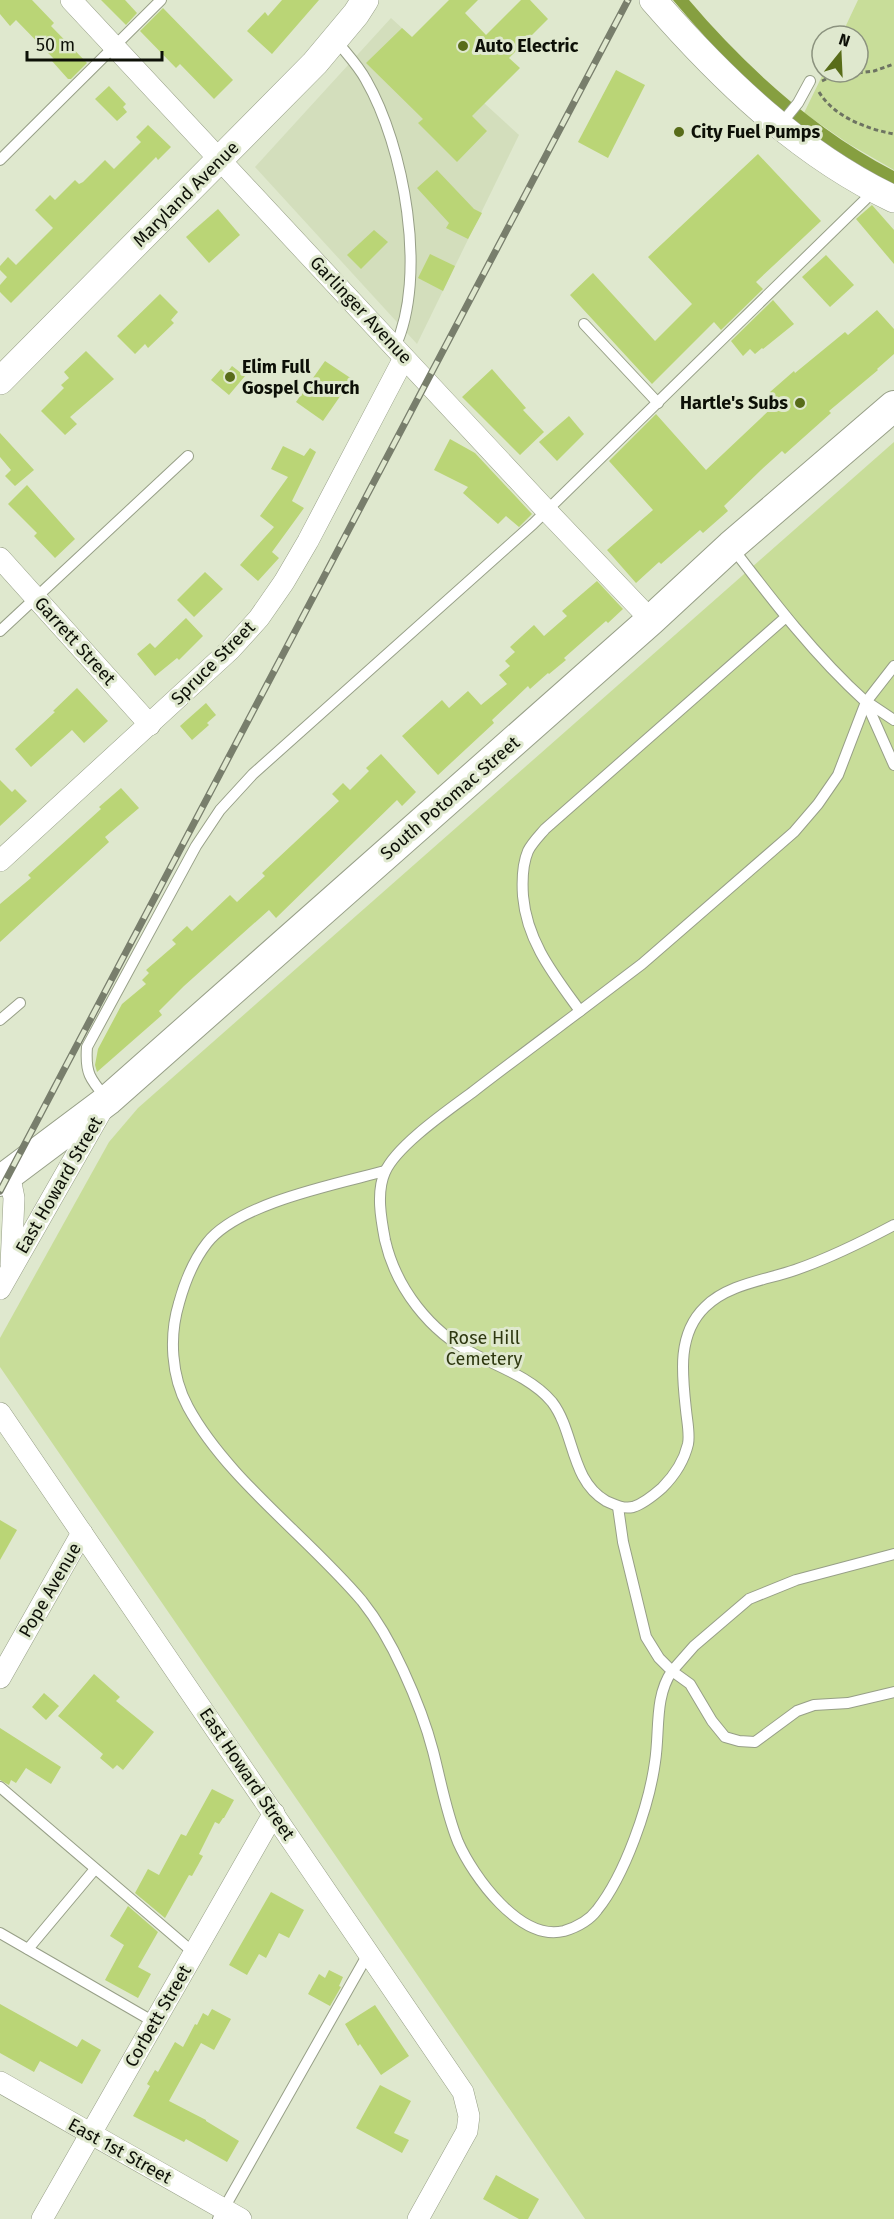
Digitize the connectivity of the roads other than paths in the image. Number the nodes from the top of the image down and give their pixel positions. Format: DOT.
graph roads {
  1 [pos="71,0"];
  2 [pos="161,0"];
  3 [pos="365,0"];
  4 [pos="653,0"];
  5 [pos="335,39"];
  6 [pos="116,46"];
  7 [pos="810,81"];
  8 [pos="783,121"];
  9 [pos="221,158"];
  10 [pos="0,160"];
  11 [pos="885,195"];
  12 [pos="584,324"];
  13 [pos="400,353"];
  14 [pos="0,381"];
  15 [pos="658,403"];
  16 [pos="894,406"];
  17 [pos="188,456"];
  18 [pos="547,511"];
  19 [pos="731,546"];
  20 [pos="0,558"];
  21 [pos="36,598"];
  22 [pos="786,617"];
  23 [pos="651,620"];
  24 [pos="0,631"];
  25 [pos="894,666"];
  26 [pos="866,702"];
  27 [pos="894,720"];
  28 [pos="150,725"];
  29 [pos="894,765"];
  30 [pos="0,861"];
  31 [pos="20,1003"];
  32 [pos="580,1011"];
  33 [pos="0,1020"];
  34 [pos="108,1100"];
  35 [pos="385,1171"];
  36 [pos="5,1177"];
  37 [pos="894,1225"];
  38 [pos="11,1269"];
  39 [pos="0,1289"];
  40 [pos="0,1413"];
  41 [pos="618,1507"];
  42 [pos="82,1533"];
  43 [pos="894,1554"];
  44 [pos="672,1671"];
  45 [pos="0,1678"];
  46 [pos="894,1692"];
  47 [pos="0,1787"];
  48 [pos="274,1813"];
  49 [pos="94,1869"];
  50 [pos="0,1934"];
  51 [pos="28,1949"];
  52 [pos="194,1953"];
  53 [pos="368,1954"];
  54 [pos="154,2022"];
  55 [pos="0,2082"];
  56 [pos="90,2134"];
  57 [pos="227,2216"];
  58 [pos="42,2219"];
  59 [pos="418,2219"];
  1 -- 6 [label="street, Garlinger Avenue"];
  2 -- 6 [label="lane"];
  3 -- 5 [label="street, Maryland Avenue"];
  4 -- 8 [label="street"];
  5 -- 9 [label="street, Maryland Avenue"];
  5 -- 13 [label="lane"];
  6 -- 9 [label="street, Garlinger Avenue"];
  6 -- 10 [label="lane"];
  7 -- 8 [label="lane"];
  8 -- 11 [label="street"];
  9 -- 13 [label="street, Garlinger Avenue"];
  9 -- 14 [label="street, Maryland Avenue"];
  11 -- 15 [label="lane"];
  12 -- 15 [label="lane"];
  13 -- 18 [label="street, Garlinger Avenue"];
  13 -- 28 [label="street, Spruce Street"];
  15 -- 18 [label="lane"];
  16 -- 19 [label="main road, South Potomac Street"];
  17 -- 21 [label="lane"];
  18 -- 23 [label="street, Garlinger Avenue"];
  18 -- 34 [label="lane"];
  19 -- 22 [label="lane"];
  19 -- 23 [label="main road, South Potomac Street"];
  20 -- 21 [label="street, Garrett Street"];
  21 -- 24 [label="lane"];
  21 -- 28 [label="street, Garrett Street"];
  22 -- 26 [label="lane"];
  22 -- 32 [label="lane"];
  23 -- 34 [label="main road, South Potomac Street"];
  25 -- 26 [label="lane"];
  26 -- 27 [label="lane"];
  26 -- 29 [label="lane"];
  26 -- 32 [label="lane"];
  28 -- 30 [label="street, Spruce Street"];
  31 -- 33 [label="lane"];
  32 -- 35 [label="lane"];
  34 -- 36 [label="main road, South Potomac Street"];
  34 -- 38 [label="street, East Howard Street"];
  35 -- 41 [label="lane"];
  35 -- 44 [label="lane"];
  36 -- 38 [label="street, East Howard Street"];
  37 -- 41 [label="lane"];
  38 -- 39 [label="street, East Howard Street"];
  40 -- 42 [label="street, East Howard Street"];
  41 -- 44 [label="lane"];
  42 -- 45 [label="street, Pope Avenue"];
  42 -- 48 [label="street, East Howard Street"];
  43 -- 44 [label="lane"];
  44 -- 46 [label="lane"];
  47 -- 49 [label="lane"];
  48 -- 52 [label="street, Corbett Street"];
  48 -- 53 [label="street, East Howard Street"];
  49 -- 51 [label="lane"];
  49 -- 52 [label="lane"];
  50 -- 51 [label="lane"];
  51 -- 54 [label="lane"];
  52 -- 54 [label="street, Corbett Street"];
  53 -- 57 [label="lane"];
  53 -- 59 [label="street, East Howard Street"];
  54 -- 56 [label="street, Corbett Street"];
  55 -- 56 [label="street, East 1st Street"];
  56 -- 57 [label="street, East 1st Street"];
  56 -- 58 [label="street, Corbett Street"];
}
